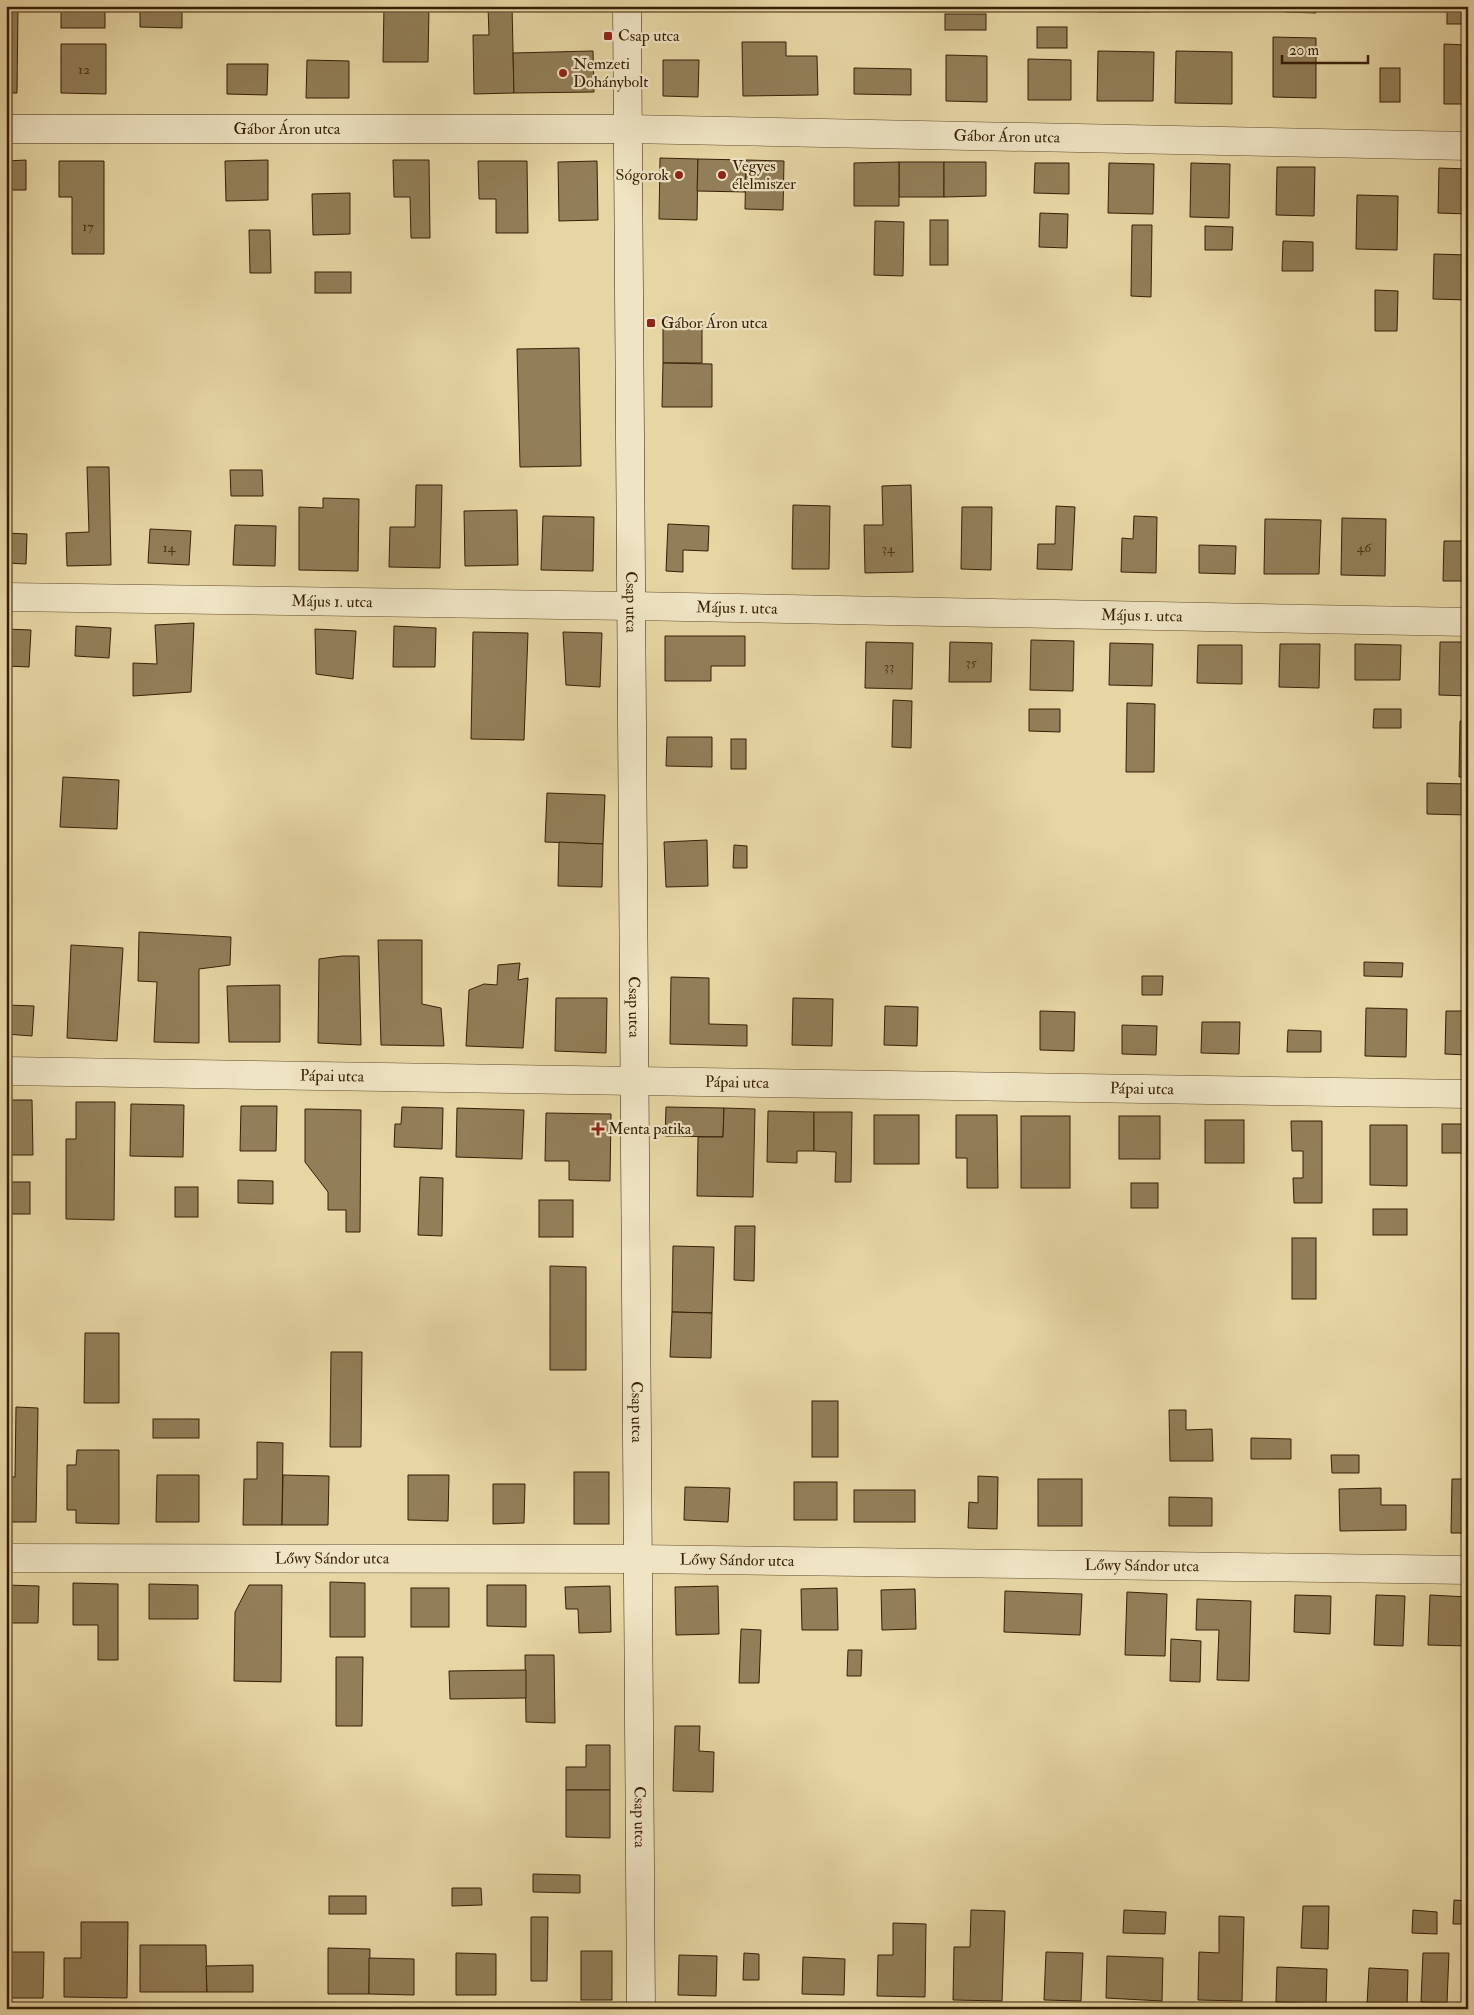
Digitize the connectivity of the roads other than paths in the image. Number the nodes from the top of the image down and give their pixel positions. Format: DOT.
graph roads {
  1 [pos="627,6"];
  2 [pos="628,129"];
  3 [pos="6,130"];
  4 [pos="1468,146"];
  5 [pos="6,598"];
  6 [pos="632,606"];
  7 [pos="1468,622"];
  8 [pos="6,1071"];
  9 [pos="636,1083"];
  10 [pos="1468,1094"];
  11 [pos="6,1558"];
  12 [pos="638,1559"];
  13 [pos="1468,1570"];
  14 [pos="641,2009"];
  1 -- 2 [label="street, Csap utca"];
  2 -- 3 [label="street, Gábor Áron utca"];
  2 -- 4 [label="street, Gábor Áron utca"];
  2 -- 6 [label="street, Csap utca"];
  5 -- 6 [label="street, Május 1. utca"];
  6 -- 7 [label="street, Május 1. utca"];
  6 -- 9 [label="street, Csap utca"];
  8 -- 9 [label="street, Pápai utca"];
  9 -- 10 [label="street, Pápai utca"];
  9 -- 12 [label="street, Csap utca"];
  11 -- 12 [label="street, Lőwy Sándor utca"];
  12 -- 13 [label="street, Lőwy Sándor utca"];
  12 -- 14 [label="street, Csap utca"];
}
